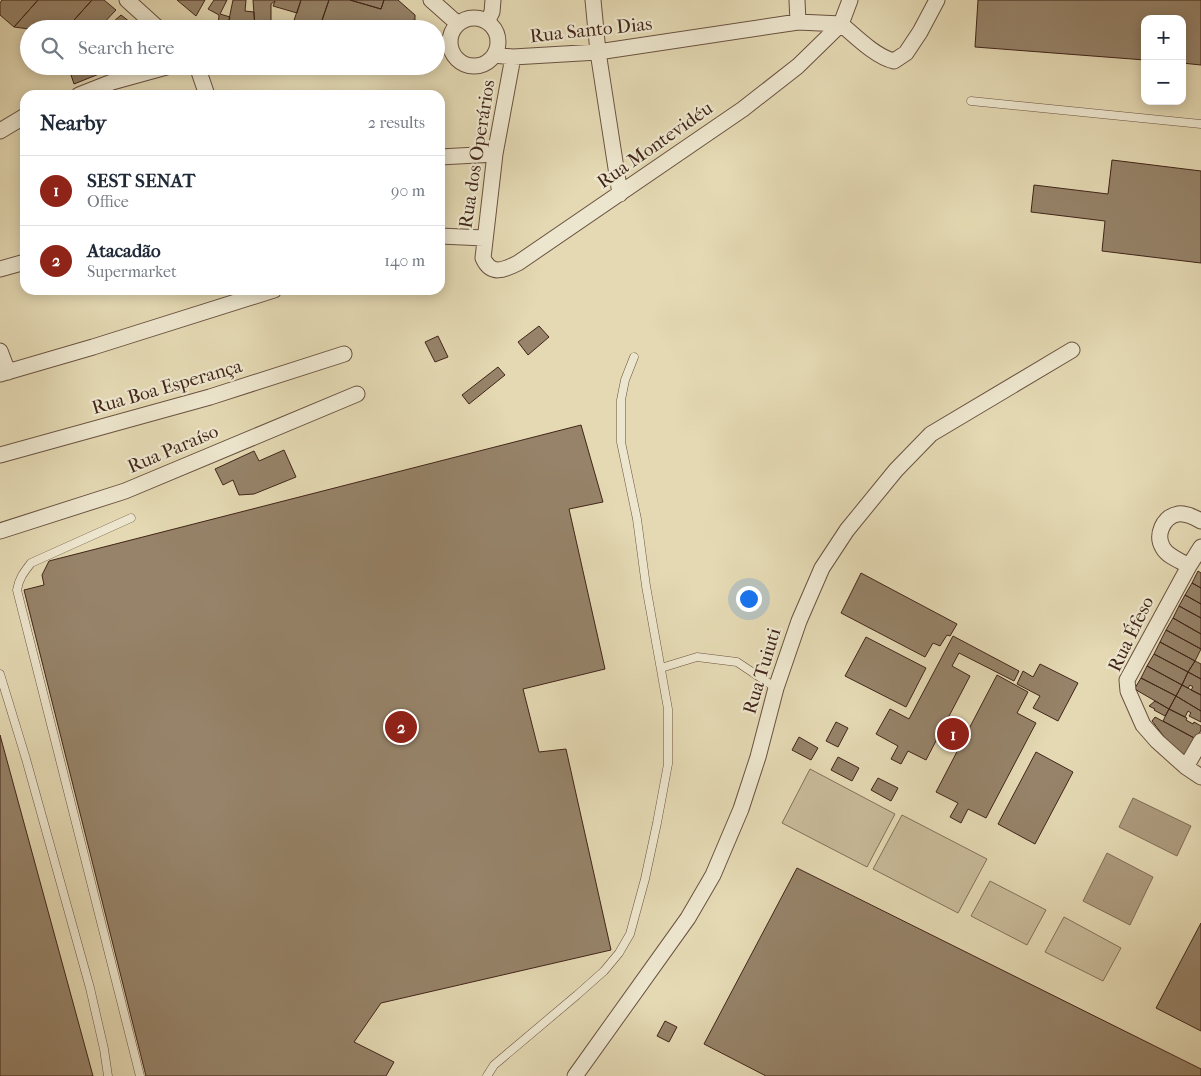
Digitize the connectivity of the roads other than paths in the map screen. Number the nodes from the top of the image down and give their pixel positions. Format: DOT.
graph roads {
  1 [pos="127,0"];
  2 [pos="431,0"];
  3 [pos="493,0"];
  4 [pos="593,0"];
  5 [pos="797,0"];
  6 [pos="850,0"];
  7 [pos="937,0"];
  8 [pos="150,20"];
  9 [pos="487,22"];
  10 [pos="798,22"];
  11 [pos="458,24"];
  12 [pos="840,24"];
  13 [pos="445,41"];
  14 [pos="445,45"];
  15 [pos="598,52"];
  16 [pos="494,55"];
  17 [pos="513,58"];
  18 [pos="137,75"];
  19 [pos="201,75"];
  20 [pos="92,90"];
  21 [pos="205,90"];
  22 [pos="971,101"];
  23 [pos="20,119"];
  24 [pos="1201,124"];
  25 [pos="0,131"];
  26 [pos="495,154"];
  27 [pos="445,157"];
  28 [pos="620,194"];
  29 [pos="445,236"];
  30 [pos="484,238"];
  31 [pos="483,258"];
  32 [pos="20,263"];
  33 [pos="0,269"];
  34 [pos="255,295"];
  35 [pos="1072,350"];
  36 [pos="0,351"];
  37 [pos="344,354"];
  38 [pos="634,357"];
  39 [pos="4,373"];
  40 [pos="357,394"];
  41 [pos="0,455"];
  42 [pos="131,518"];
  43 [pos="1197,519"];
  44 [pos="0,531"];
  45 [pos="1201,547"];
  46 [pos="1189,566"];
  47 [pos="661,668"];
  48 [pos="0,674"];
  49 [pos="776,688"];
  50 [pos="1201,741"];
  51 [pos="1186,767"];
  52 [pos="1201,778"];
  53 [pos="108,1076"];
  54 [pos="140,1076"];
  55 [pos="487,1076"];
  56 [pos="575,1076"];
  1 -- 8 [label="street"];
  2 -- 11 [label="street"];
  3 -- 9 [label="street"];
  4 -- 15 [label="street"];
  5 -- 10 [label="street"];
  6 -- 12 [label="street"];
  7 -- 12 [label="street"];
  9 -- 11 [label="street"];
  9 -- 16 [label="street"];
  10 -- 12 [label="street, Rua Santo Dias"];
  10 -- 15 [label="street, Rua Santo Dias"];
  11 -- 13 [label="street"];
  12 -- 28 [label="street, Rua Montevidéu"];
  14 -- 16 [label="street"];
  15 -- 17 [label="street, Rua Santo Dias"];
  15 -- 28 [label="street"];
  16 -- 17 [label="street, Rua Santo Dias"];
  17 -- 26 [label="street, Rua dos Operários"];
  18 -- 20 [label="street"];
  19 -- 21 [label="street"];
  22 -- 24 [label="lane"];
  23 -- 25 [label="street"];
  26 -- 27 [label="street"];
  26 -- 30 [label="street, Rua dos Operários"];
  28 -- 31 [label="street, Rua Montevidéu"];
  29 -- 30 [label="street"];
  30 -- 31 [label="street, Rua dos Operários"];
  32 -- 33 [label="street"];
  34 -- 39 [label="street"];
  35 -- 49 [label="street, Rua Tuiuti"];
  36 -- 39 [label="street"];
  37 -- 41 [label="street, Rua Boa Esperança"];
  38 -- 47 [label="lane"];
  40 -- 44 [label="street, Rua Paraíso"];
  42 -- 54 [label="lane"];
  43 -- 46 [label="street"];
  45 -- 46 [label="street, Rua Éfeso"];
  46 -- 51 [label="street, Rua Éfeso"];
  47 -- 49 [label="lane"];
  47 -- 55 [label="lane"];
  48 -- 53 [label="lane"];
  49 -- 56 [label="street, Rua Tuiuti"];
  50 -- 51 [label="street"];
  51 -- 52 [label="street, Rua Éfeso"];
}
